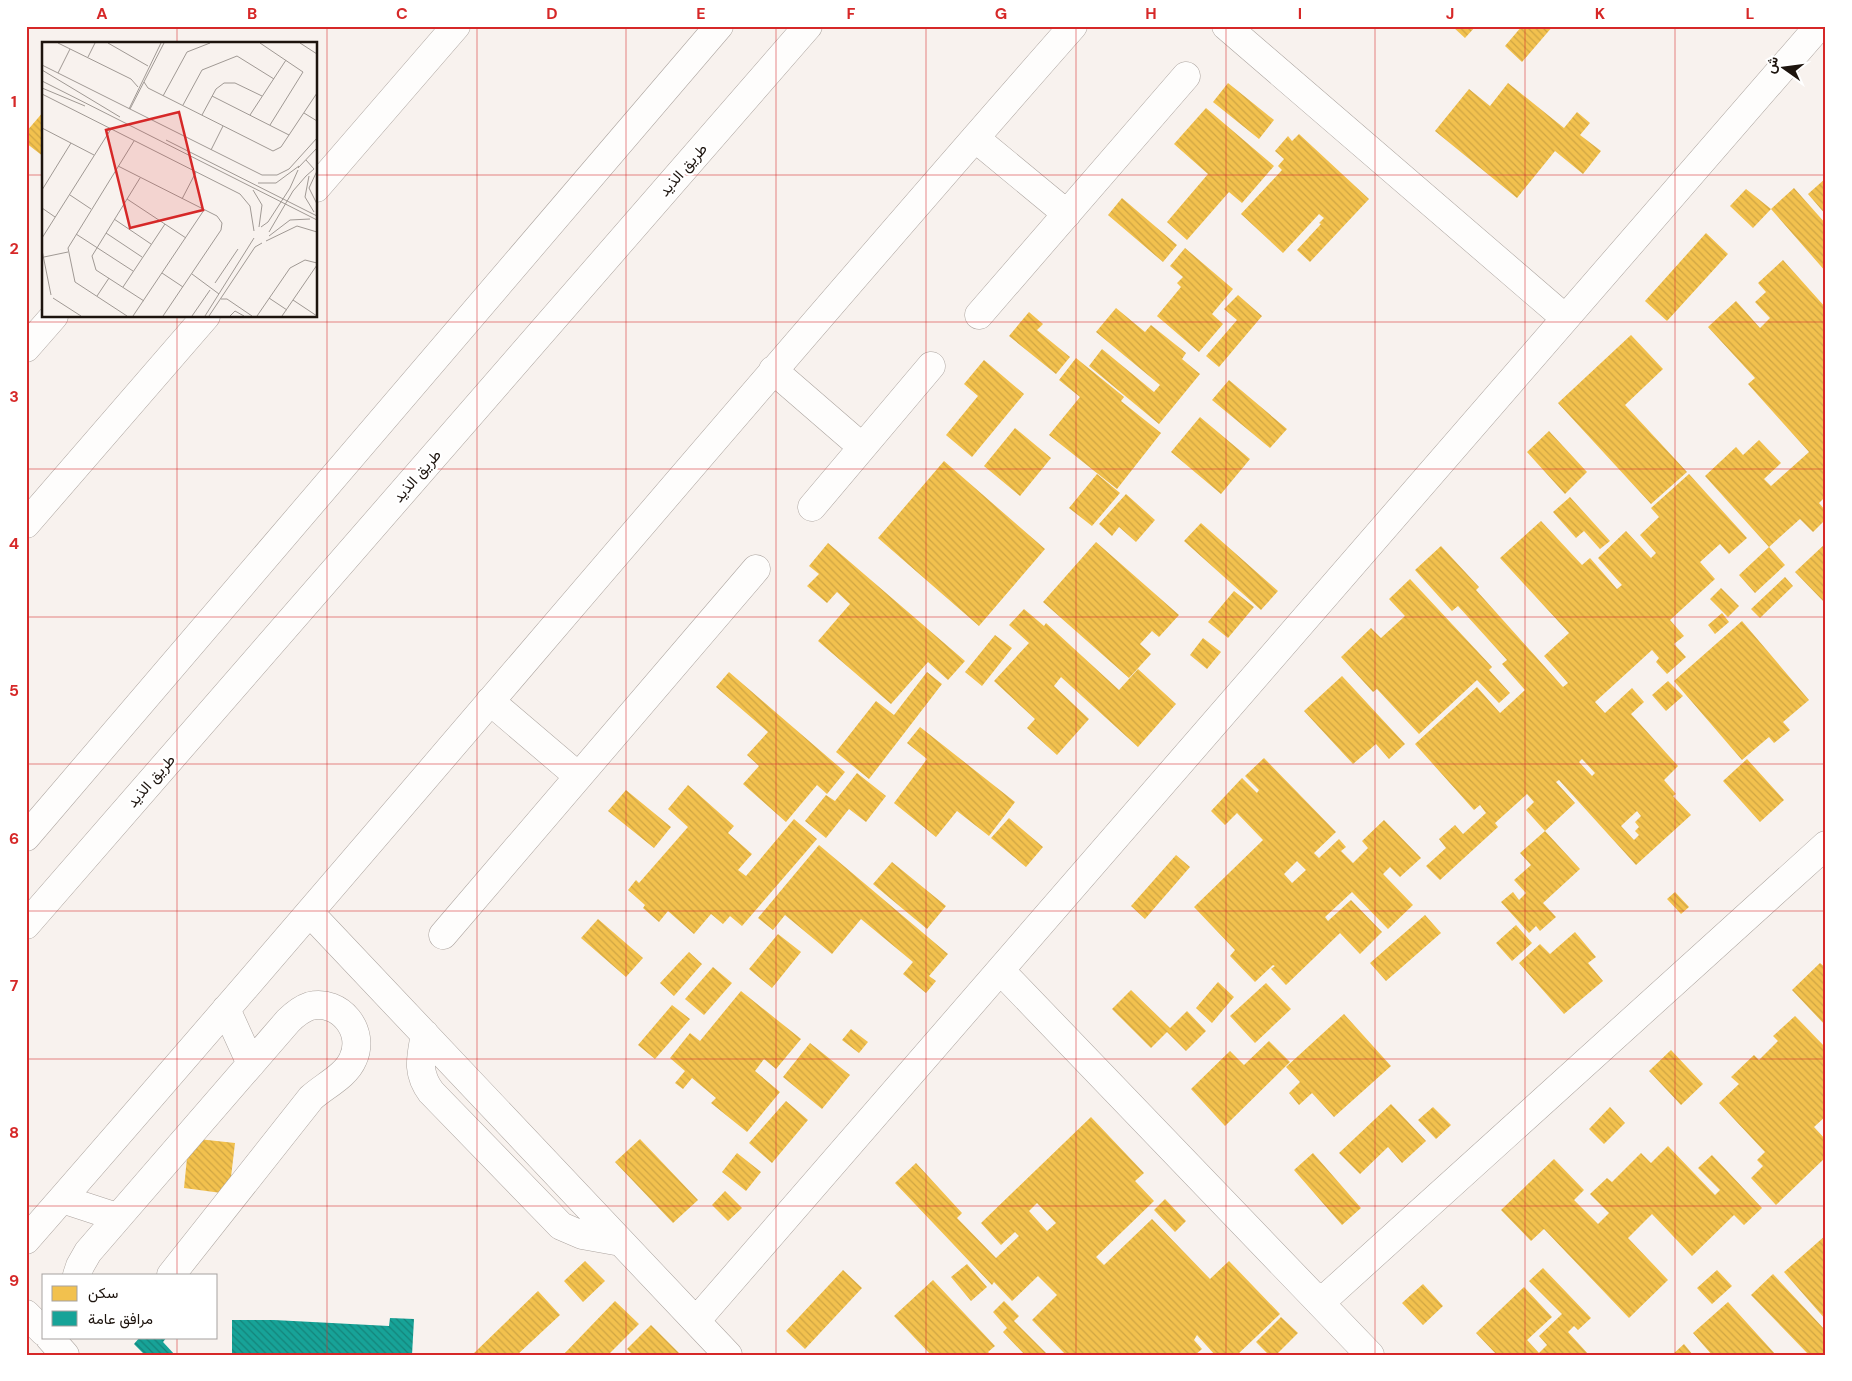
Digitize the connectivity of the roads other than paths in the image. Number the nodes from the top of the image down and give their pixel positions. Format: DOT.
graph roads {
  1 [pos="456,26"];
  2 [pos="719,26"];
  3 [pos="808,26"];
  4 [pos="1073,26"];
  5 [pos="1226,26"];
  6 [pos="1819,26"];
  7 [pos="1186,76"];
  8 [pos="975,138"];
  9 [pos="318,186"];
  10 [pos="1067,214"];
  11 [pos="979,315"];
  12 [pos="52,318"];
  13 [pos="204,318"];
  14 [pos="1565,318"];
  15 [pos="26,348"];
  16 [pos="930,366"];
  17 [pos="773,370"];
  18 [pos="862,447"];
  19 [pos="812,507"];
  20 [pos="26,524"];
  21 [pos="756,569"];
  22 [pos="490,701"];
  23 [pos="578,776"];
  24 [pos="26,837"];
  25 [pos="1826,845"];
  26 [pos="310,913"];
  27 [pos="26,925"];
  28 [pos="442,935"];
  29 [pos="1001,971"];
  30 [pos="226,1009"];
  31 [pos="425,1034"];
  32 [pos="250,1064"];
  33 [pos="62,1199"];
  34 [pos="117,1217"];
  35 [pos="26,1240"];
  36 [pos="621,1242"];
  37 [pos="77,1274"];
  38 [pos="173,1274"];
  39 [pos="1320,1303"];
  40 [pos="26,1314"];
  41 [pos="696,1321"];
  42 [pos="42,1330"];
  43 [pos="50,1338"];
  44 [pos="66,1355"];
  45 [pos="728,1355"];
  46 [pos="1370,1355"];
  1 -- 9 [label="main road"];
  2 -- 24 [label="main road"];
  3 -- 27 [label="main road, طريق الذيد"];
  4 -- 8 [label="main road"];
  5 -- 14 [label="main road"];
  6 -- 14 [label="main road"];
  7 -- 10 [label="main road"];
  8 -- 10 [label="main road"];
  8 -- 17 [label="main road"];
  10 -- 11 [label="main road"];
  12 -- 15 [label="main road"];
  13 -- 20 [label="main road"];
  14 -- 29 [label="main road"];
  16 -- 18 [label="main road"];
  17 -- 18 [label="main road"];
  17 -- 22 [label="main road"];
  18 -- 19 [label="main road"];
  21 -- 23 [label="main road"];
  22 -- 23 [label="main road"];
  22 -- 26 [label="main road"];
  23 -- 28 [label="main road"];
  25 -- 39 [label="main road"];
  26 -- 30 [label="main road"];
  26 -- 31 [label="main road"];
  29 -- 39 [label="main road"];
  29 -- 41 [label="main road"];
  30 -- 32 [label="main road"];
  30 -- 33 [label="main road"];
  31 -- 36 [label="main road"];
  31 -- 36 [label="main road"];
  32 -- 34 [label="main road"];
  32 -- 38 [label="main road"];
  33 -- 34 [label="main road"];
  33 -- 35 [label="main road"];
  34 -- 37 [label="main road"];
  36 -- 41 [label="main road"];
  39 -- 46 [label="main road"];
  40 -- 42 [label="main road"];
  41 -- 45 [label="main road"];
  43 -- 44 [label="main road"];
}
